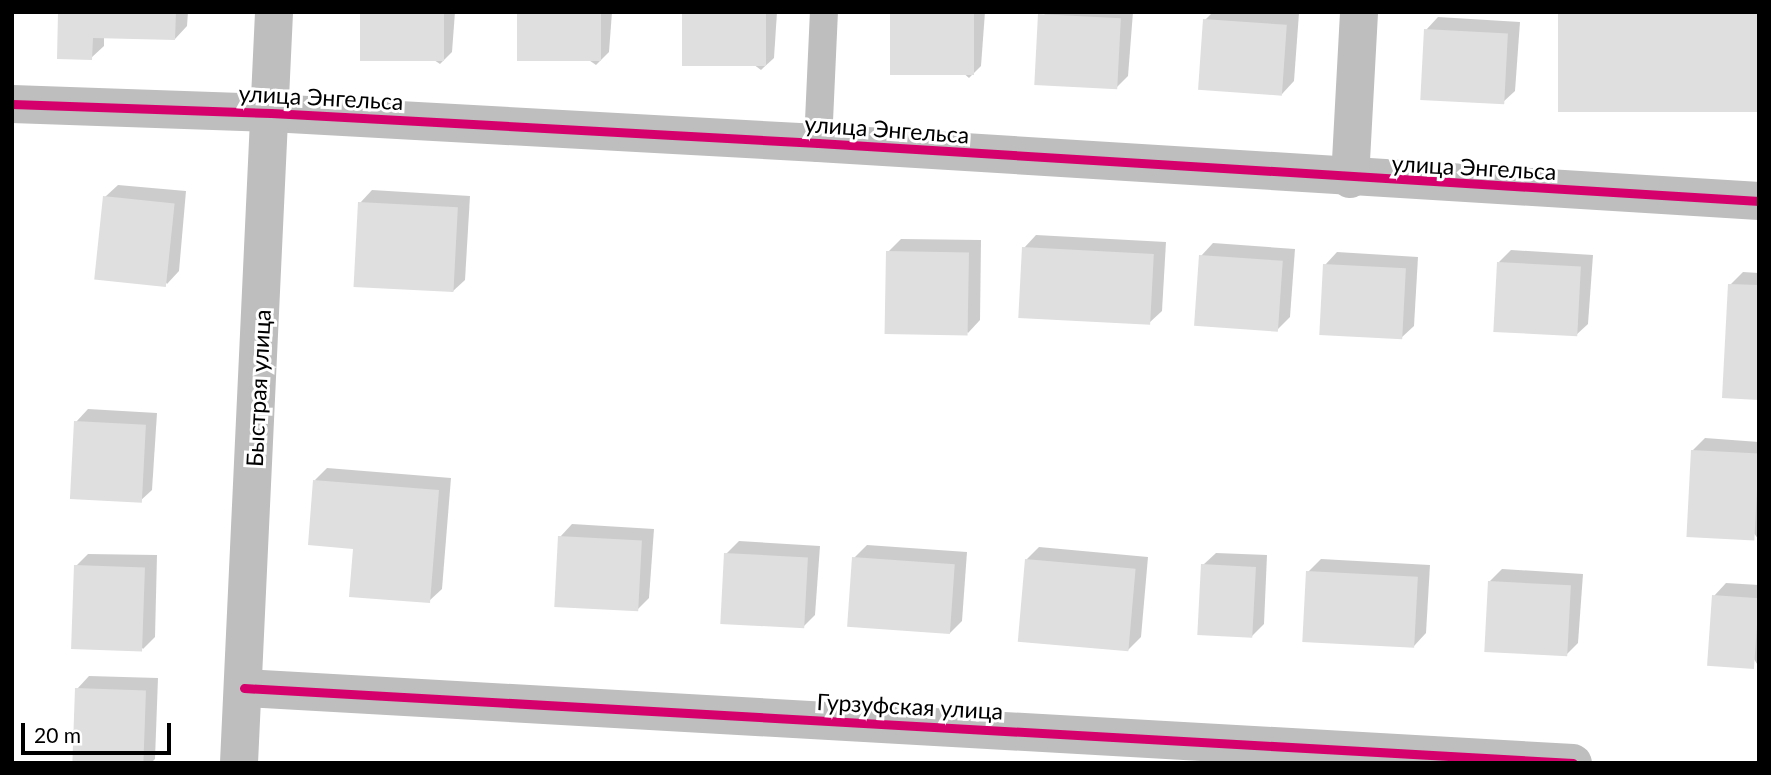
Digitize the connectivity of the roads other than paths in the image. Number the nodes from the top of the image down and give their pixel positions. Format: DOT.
graph roads {
  1 [pos="274,12"];
  2 [pos="824,12"];
  3 [pos="1359,12"];
  4 [pos="12,104"];
  5 [pos="271,113"];
  6 [pos="818,143"];
  7 [pos="1350,179"];
  8 [pos="1759,201"];
  9 [pos="244,688"];
  10 [pos="239,763"];
  11 [pos="1573,763"];
  1 -- 5 [label="street, Быстрая улица"];
  2 -- 6 [label="lane"];
  3 -- 7 [label="street"];
  4 -- 5 [label="street, улица Энгельса"];
  5 -- 6 [label="street, улица Энгельса"];
  5 -- 9 [label="street, Быстрая улица"];
  6 -- 7 [label="street, улица Энгельса"];
  7 -- 8 [label="street, улица Энгельса"];
  9 -- 10 [label="street, Быстрая улица"];
  9 -- 11 [label="street, Гурзуфская улица"];
}
